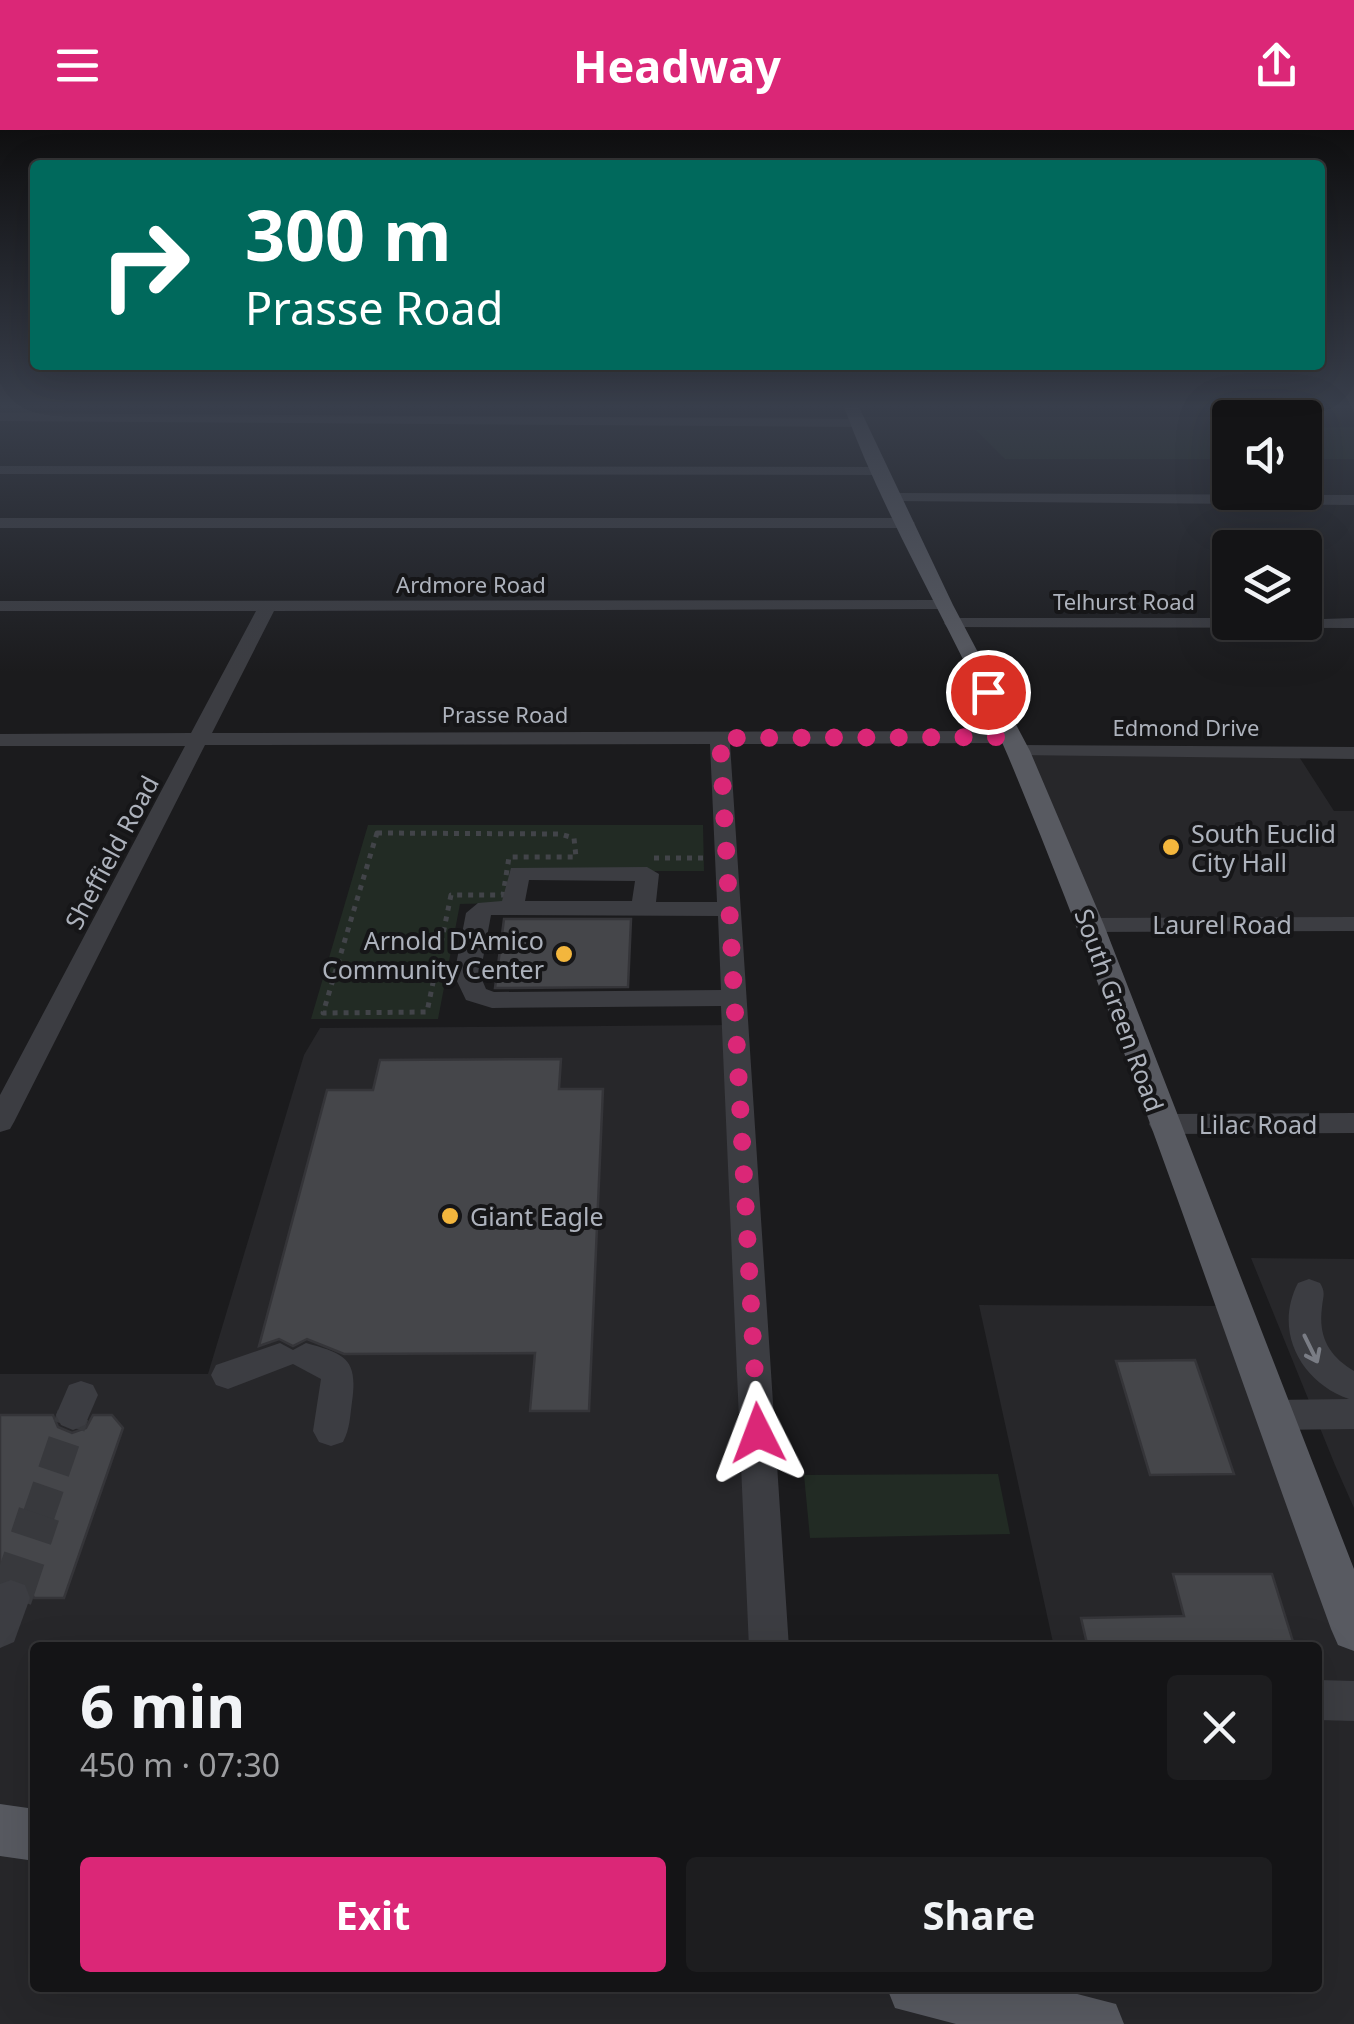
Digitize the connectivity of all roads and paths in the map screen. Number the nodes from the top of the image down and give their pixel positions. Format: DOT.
graph roads {
  1 [pos="894,495"];
  2 [pos="896,498"];
  3 [pos="1354,500"];
  4 [pos="0,523"];
  5 [pos="907,523"];
  6 [pos="0,606"];
  7 [pos="266,607"];
  8 [pos="948,614"];
  9 [pos="1354,624"];
  10 [pos="720,738"];
  11 [pos="0,740"];
  12 [pos="201,740"];
  13 [pos="1014,744"];
  14 [pos="1354,752"];
  15 [pos="376,833"];
  16 [pos="512,908"];
  17 [pos="644,908"];
  18 [pos="730,909"];
  19 [pos="1354,924"];
  20 [pos="1090,925"];
  21 [pos="734,998"];
  22 [pos="0,1122"];
  23 [pos="1354,1123"];
  24 [pos="1162,1124"];
  25 [pos="1309,1292"];
  26 [pos="228,1375"];
  27 [pos="1354,1386"];
  28 [pos="1272,1414"];
  29 [pos="1354,1414"];
  30 [pos="331,1431"];
  31 [pos="1354,1629"];
  32 [pos="769,1642"];
  33 [pos="1322,1700"];
  34 [pos="1354,1701"];
  35 [pos="0,1830"];
  36 [pos="30,1834"];
  37 [pos="932,2001"];
  38 [pos="1096,2024"];
  1 -- 2 [label="main road, South Green Road"];
  2 -- 3 [label="street"];
  2 -- 5 [label="main road, South Green Road"];
  4 -- 5 [label="street"];
  5 -- 8 [label="main road, South Green Road"];
  6 -- 7 [label="street, Ardmore Road"];
  7 -- 8 [label="street, Ardmore Road"];
  7 -- 12 [label="street, Sheffield Road"];
  8 -- 9 [label="street, Telhurst Road"];
  8 -- 13 [label="main road, South Green Road"];
  10 -- 12 [label="street, Prasse Road"];
  10 -- 13 [label="street, Prasse Road"];
  10 -- 18 [label="street"];
  11 -- 12 [label="street, Prasse Road"];
  12 -- 22 [label="street, Sheffield Road"];
  13 -- 14 [label="street, Edmond Drive"];
  13 -- 20 [label="main road, South Green Road"];
  15 -- 15 [label="path"];
  16 -- 17 [label="street"];
  16 -- 17 [label="street"];
  16 -- 21 [label="street"];
  17 -- 18 [label="street"];
  18 -- 21 [label="street"];
  19 -- 20 [label="street, Laurel Road"];
  20 -- 24 [label="main road, South Green Road"];
  21 -- 32 [label="street"];
  23 -- 24 [label="street, Lilac Road"];
  24 -- 28 [label="main road, South Green Road"];
  25 -- 27 [label="street, one-way"];
  26 -- 30 [label="street"];
  28 -- 29 [label="street"];
  28 -- 31 [label="main road, South Green Road"];
  33 -- 34 [label="street"];
  35 -- 36 [label="main road"];
  37 -- 38 [label="main road"];
}
